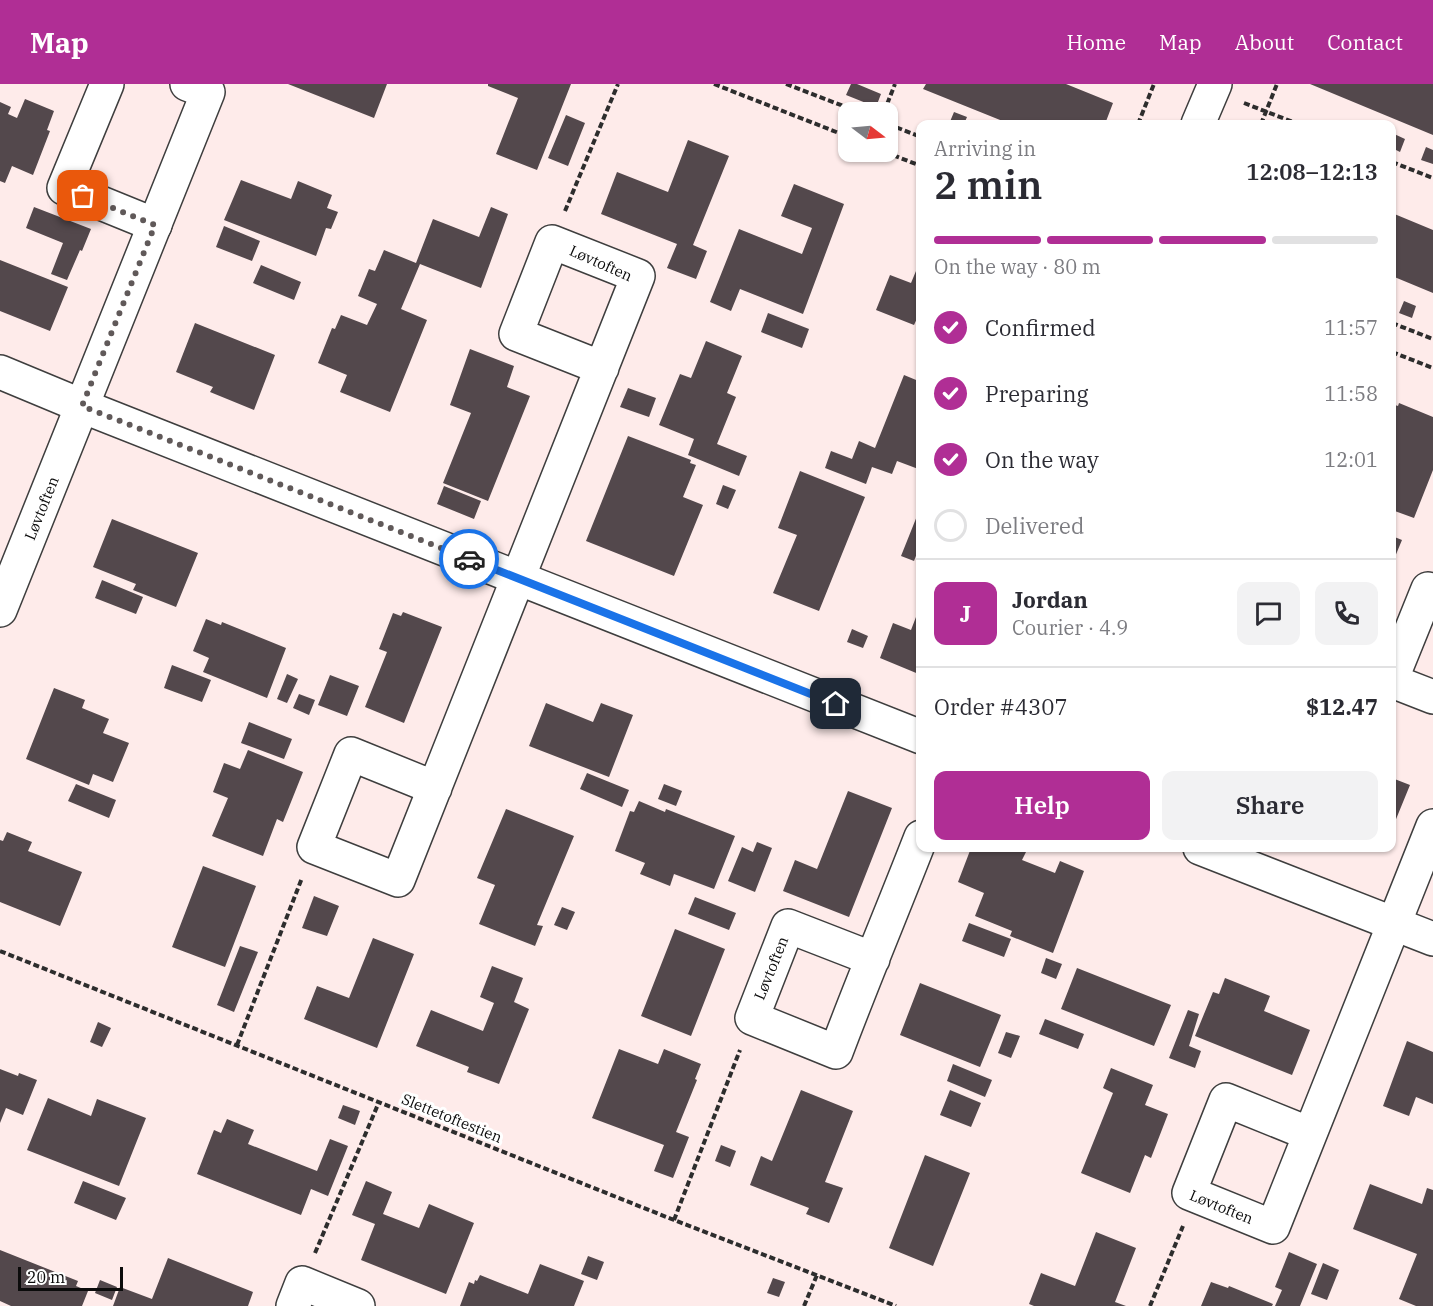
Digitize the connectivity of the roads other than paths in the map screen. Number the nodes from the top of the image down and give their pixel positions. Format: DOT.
graph roads {
  1 [pos="107,84"];
  2 [pos="187,84"];
  3 [pos="1215,84"];
  4 [pos="1200,120"];
  5 [pos="155,225"];
  6 [pos="602,368"];
  7 [pos="0,372"];
  8 [pos="82,406"];
  9 [pos="518,579"];
  10 [pos="1433,591"];
  11 [pos="0,610"];
  12 [pos="1396,670"];
  13 [pos="1396,682"];
  14 [pos="1433,697"];
  15 [pos="916,735"];
  16 [pos="435,788"];
  17 [pos="1433,826"];
  18 [pos="916,850"];
  19 [pos="1210,852"];
  20 [pos="1394,924"];
  21 [pos="1433,939"];
  22 [pos="873,959"];
  23 [pos="1310,1134"];
  24 [pos="298,1295"];
  25 [pos="358,1306"];
  1 -- 5 [label="street"];
  2 -- 5 [label="street, Løvtoften"];
  3 -- 4 [label="street"];
  5 -- 8 [label="street, Løvtoften"];
  6 -- 6 [label="street, Løvtoften"];
  6 -- 9 [label="street, Løvtoften"];
  7 -- 8 [label="street"];
  8 -- 9 [label="street"];
  8 -- 11 [label="street, Løvtoften"];
  9 -- 15 [label="street"];
  9 -- 16 [label="street, Løvtoften"];
  10 -- 12 [label="street"];
  13 -- 14 [label="street"];
  16 -- 16 [label="street, Løvtoften"];
  17 -- 20 [label="street, Løvtoften"];
  18 -- 22 [label="street, Løvtoften"];
  19 -- 20 [label="street"];
  20 -- 21 [label="street"];
  20 -- 23 [label="street, Løvtoften"];
  22 -- 22 [label="street, Løvtoften"];
  23 -- 23 [label="street, Løvtoften"];
  24 -- 25 [label="street"];
}
